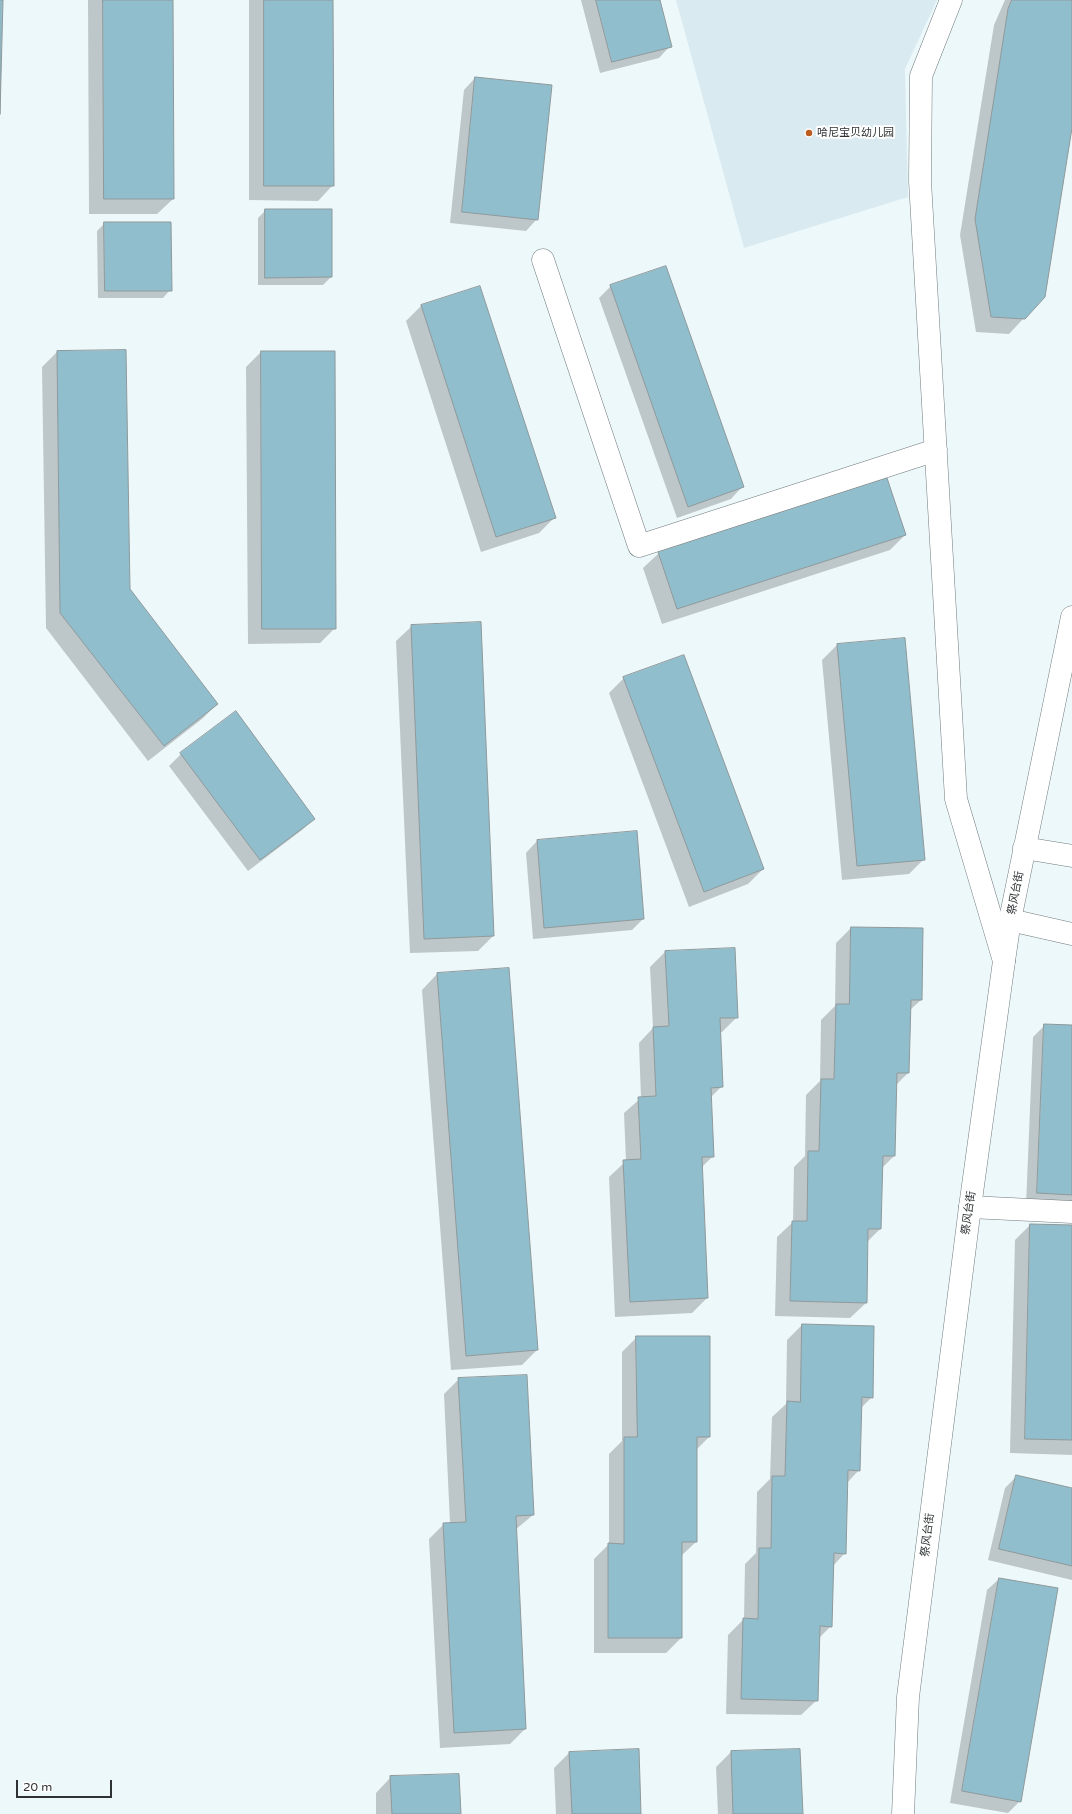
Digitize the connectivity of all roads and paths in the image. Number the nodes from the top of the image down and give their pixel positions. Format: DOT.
graph roads {
  1 [pos="950,0"];
  2 [pos="543,260"];
  3 [pos="936,450"];
  4 [pos="1072,618"];
  5 [pos="1024,848"];
  6 [pos="1072,856"];
  7 [pos="1010,920"];
  8 [pos="1072,934"];
  9 [pos="1004,961"];
  10 [pos="970,1207"];
  11 [pos="1072,1212"];
  12 [pos="903,1814"];
  1 -- 3 [label="main road"];
  2 -- 3 [label="main road"];
  3 -- 9 [label="main road"];
  4 -- 5 [label="main road, 祭风台街"];
  5 -- 6 [label="main road"];
  5 -- 7 [label="main road, 祭风台街"];
  7 -- 8 [label="main road"];
  7 -- 9 [label="main road, 祭风台街"];
  9 -- 10 [label="main road, 祭风台街"];
  10 -- 11 [label="main road"];
  10 -- 12 [label="main road, 祭风台街"];
}
